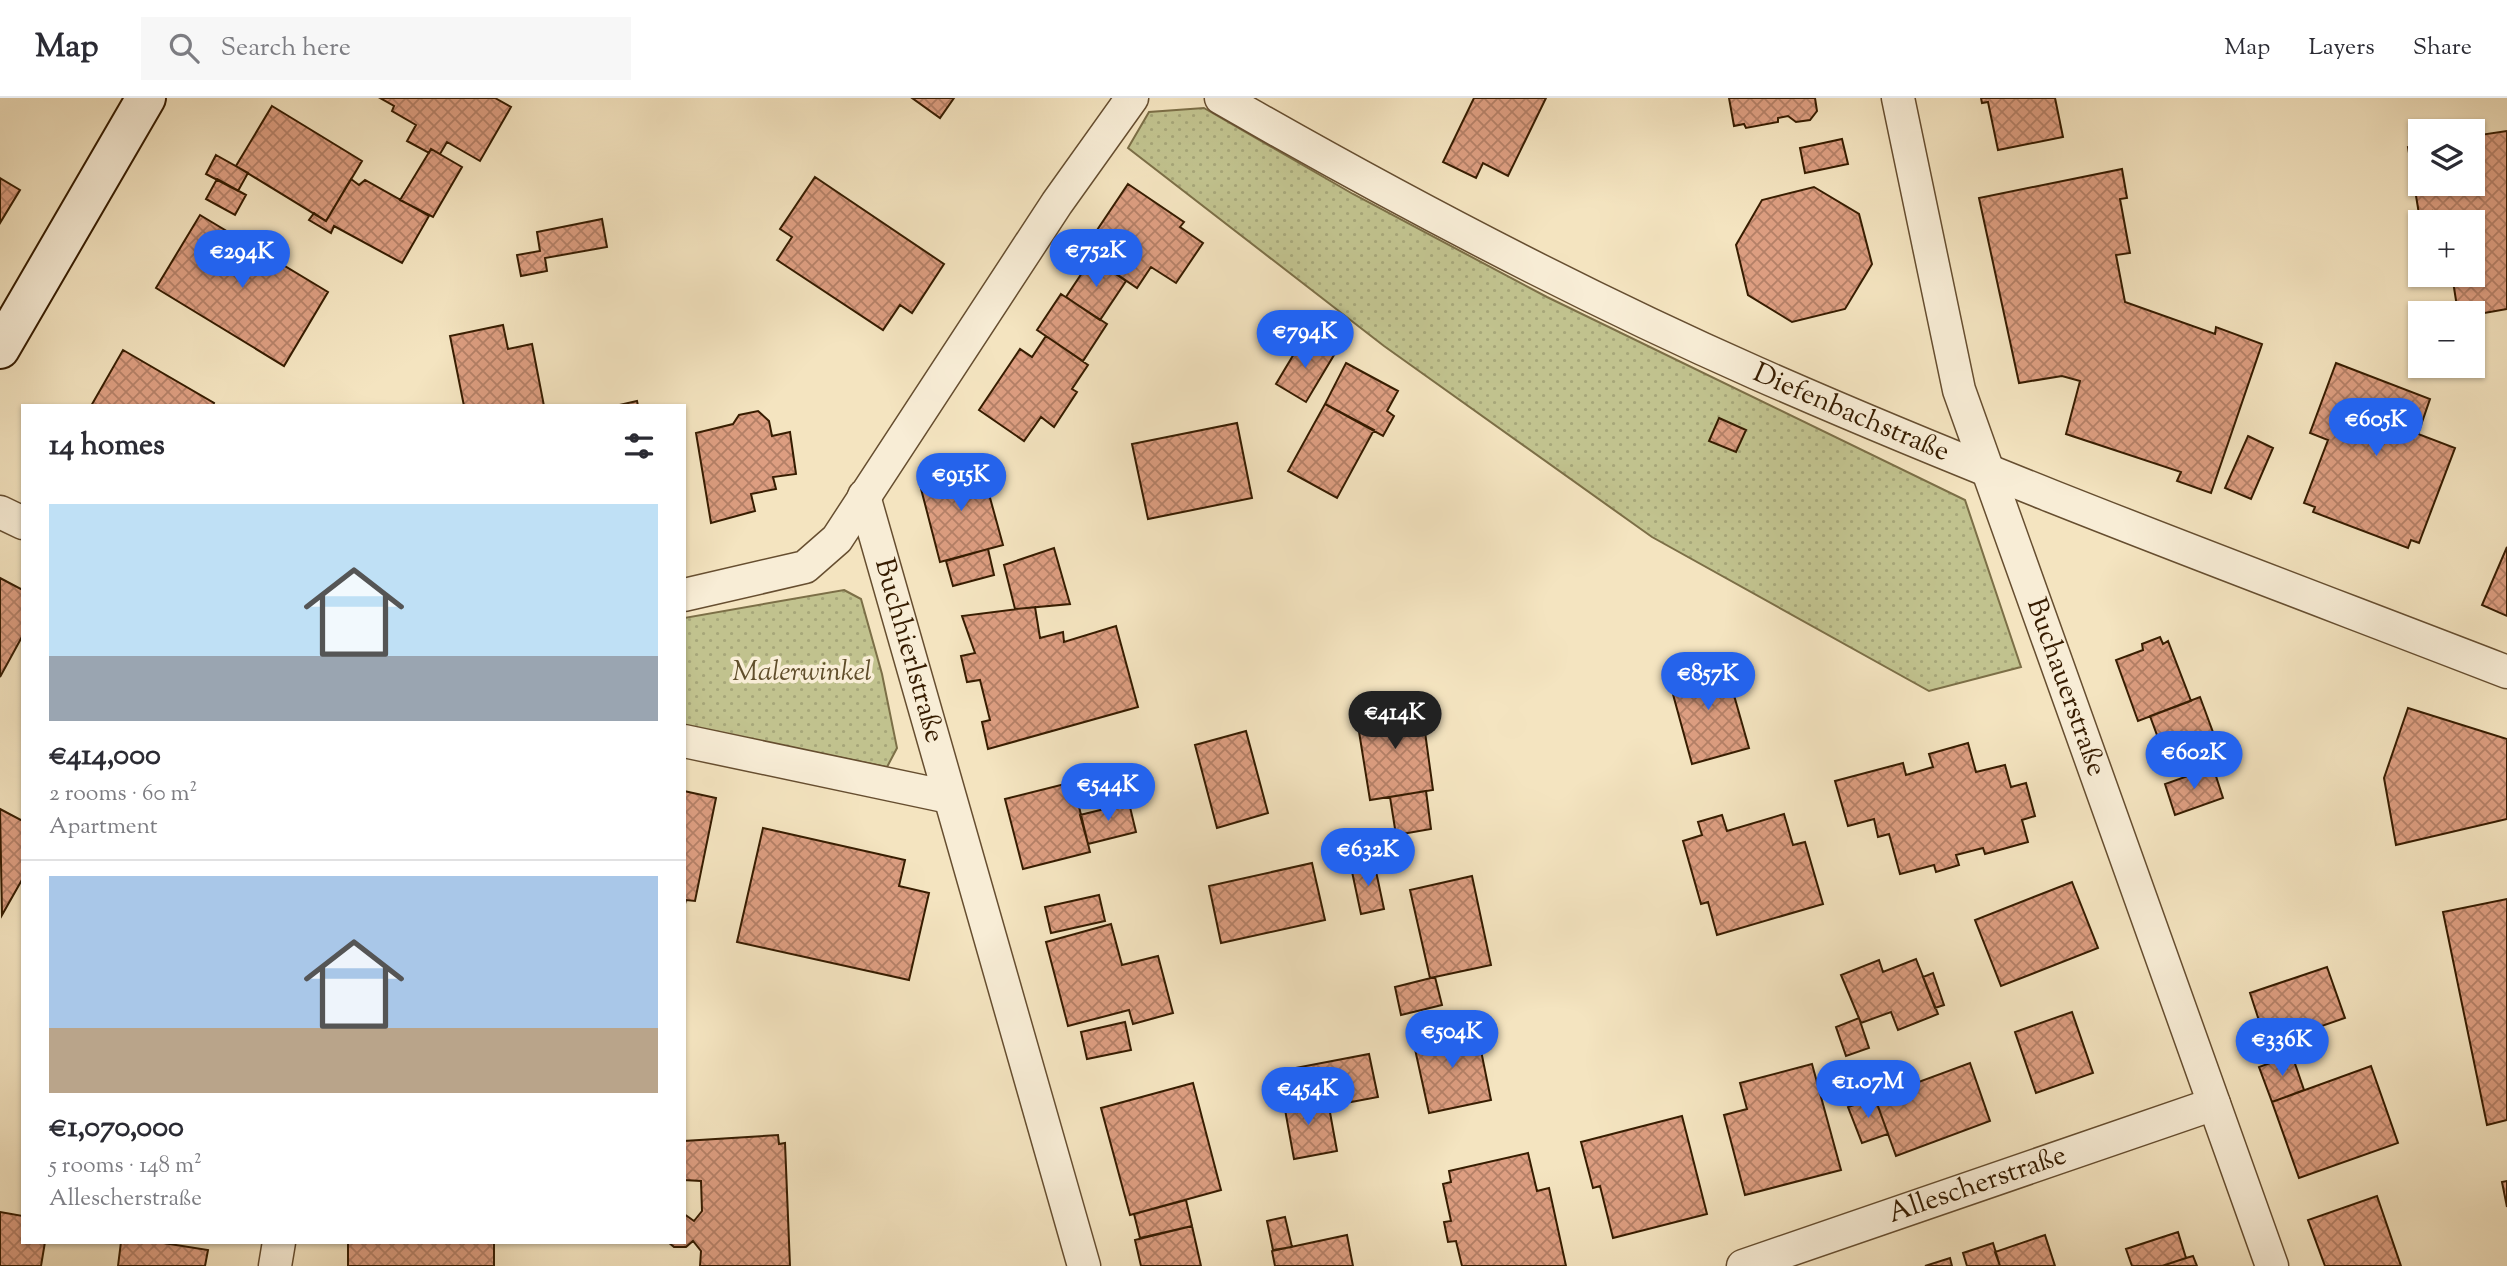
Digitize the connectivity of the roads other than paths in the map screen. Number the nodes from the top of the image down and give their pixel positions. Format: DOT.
graph roads {
  1 [pos="146,98"];
  2 [pos="1132,98"];
  3 [pos="1221,98"];
  4 [pos="1898,98"];
  5 [pos="0,349"];
  6 [pos="1989,472"];
  7 [pos="863,496"];
  8 [pos="0,512"];
  9 [pos="21,522"];
  10 [pos="686,595"];
  11 [pos="2507,672"];
  12 [pos="686,741"];
  13 [pos="950,797"];
  14 [pos="2214,1104"];
  15 [pos="279,1244"];
  16 [pos="275,1266"];
  17 [pos="1084,1266"];
  18 [pos="1743,1266"];
  19 [pos="2272,1266"];
  1 -- 5 [label="street"];
  2 -- 7 [label="street"];
  3 -- 6 [label="street, Diefenbachstraße"];
  4 -- 6 [label="street, Buchauerstraße"];
  6 -- 11 [label="street, Diefenbachstraße"];
  6 -- 14 [label="street, Buchauerstraße"];
  7 -- 10 [label="street"];
  7 -- 13 [label="street, Buchhierlstraße"];
  8 -- 9 [label="street"];
  12 -- 13 [label="street"];
  13 -- 17 [label="street, Buchhierlstraße"];
  14 -- 18 [label="street, Allescherstraße"];
  14 -- 19 [label="street, Buchauerstraße"];
  15 -- 16 [label="street"];
}
